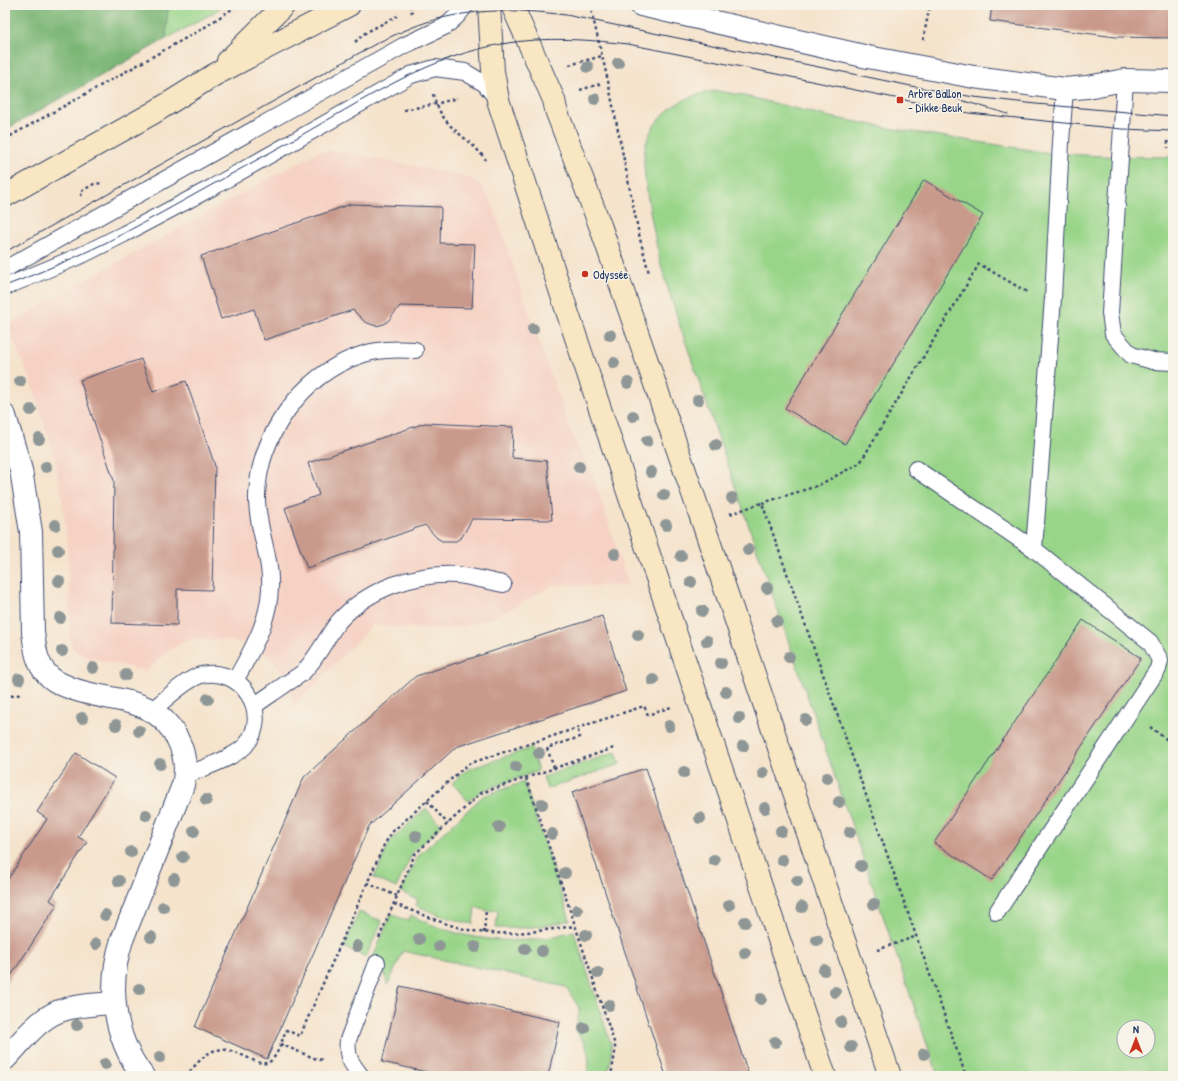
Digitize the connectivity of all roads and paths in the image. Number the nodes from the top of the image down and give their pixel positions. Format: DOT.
graph roads {
  1 [pos="238,5"];
  2 [pos="284,5"];
  3 [pos="349,5"];
  4 [pos="466,5"];
  5 [pos="489,5"];
  6 [pos="512,5"];
  7 [pos="590,5"];
  8 [pos="641,5"];
  9 [pos="930,5"];
  10 [pos="396,16"];
  11 [pos="365,32"];
  12 [pos="924,32"];
  13 [pos="602,56"];
  14 [pos="214,75"];
  15 [pos="1125,80"];
  16 [pos="1173,81"];
  17 [pos="603,83"];
  18 [pos="1065,89"];
  19 [pos="580,90"];
  20 [pos="498,100"];
  21 [pos="5,139"];
  22 [pos="1168,141"];
  23 [pos="1168,148"];
  24 [pos="5,196"];
  25 [pos="5,269"];
  26 [pos="5,287"];
  27 [pos="1053,298"];
  28 [pos="415,350"];
  29 [pos="1173,362"];
  30 [pos="5,416"];
  31 [pos="916,469"];
  32 [pos="762,504"];
  33 [pos="703,523"];
  34 [pos="1034,549"];
  35 [pos="503,584"];
  36 [pos="235,681"];
  37 [pos="22,694"];
  38 [pos="5,697"];
  39 [pos="254,706"];
  40 [pos="673,706"];
  41 [pos="151,710"];
  42 [pos="577,728"];
  43 [pos="614,748"];
  44 [pos="554,768"];
  45 [pos="185,776"];
  46 [pos="526,778"];
  47 [pos="427,801"];
  48 [pos="448,824"];
  49 [pos="367,883"];
  50 [pos="397,896"];
  51 [pos="394,904"];
  52 [pos="486,910"];
  53 [pos="997,912"];
  54 [pos="575,926"];
  55 [pos="484,933"];
  56 [pos="917,936"];
  57 [pos="851,960"];
  58 [pos="377,963"];
  59 [pos="115,1003"];
  60 [pos="280,1044"];
  61 [pos="5,1059"];
  62 [pos="319,1060"];
  63 [pos="143,1076"];
  64 [pos="186,1076"];
  65 [pos="361,1076"];
  66 [pos="611,1076"];
  67 [pos="825,1076"];
  68 [pos="890,1076"];
  69 [pos="966,1076"];
  1 -- 21 [label="path"];
  2 -- 14 [label="main road"];
  3 -- 14 [label="main road"];
  4 -- 25 [label="lane"];
  5 -- 20 [label="main road"];
  6 -- 33 [label="main road"];
  7 -- 13 [label="path"];
  8 -- 18 [label="street"];
  9 -- 12 [label="path"];
  10 -- 11 [label="path"];
  14 -- 24 [label="main road"];
  15 -- 16 [label="street"];
  15 -- 18 [label="street"];
  15 -- 29 [label="lane"];
  17 -- 19 [label="path"];
  18 -- 27 [label="lane"];
  20 -- 26 [label="lane"];
  20 -- 67 [label="main road"];
  22 -- 23 [label="path"];
  27 -- 32 [label="path"];
  27 -- 34 [label="lane"];
  28 -- 36 [label="lane"];
  30 -- 41 [label="street"];
  31 -- 34 [label="lane"];
  32 -- 33 [label="path"];
  32 -- 56 [label="path"];
  33 -- 57 [label="main road"];
  34 -- 53 [label="lane"];
  35 -- 39 [label="lane"];
  36 -- 39 [label="lane"];
  36 -- 41 [label="lane"];
  37 -- 38 [label="path"];
  39 -- 45 [label="lane"];
  40 -- 42 [label="path"];
  41 -- 45 [label="street"];
  42 -- 44 [label="path"];
  42 -- 47 [label="path"];
  43 -- 44 [label="path"];
  44 -- 46 [label="path"];
  45 -- 59 [label="street"];
  46 -- 48 [label="path"];
  46 -- 54 [label="path"];
  47 -- 48 [label="path"];
  47 -- 49 [label="path"];
  48 -- 50 [label="path"];
  49 -- 50 [label="path"];
  49 -- 60 [label="path"];
  50 -- 51 [label="path"];
  51 -- 55 [label="path"];
  51 -- 58 [label="path"];
  52 -- 55 [label="path"];
  54 -- 55 [label="path"];
  54 -- 66 [label="path"];
  56 -- 57 [label="path"];
  56 -- 69 [label="path"];
  57 -- 68 [label="main road"];
  58 -- 65 [label="lane"];
  59 -- 61 [label="street"];
  59 -- 63 [label="street"];
  60 -- 62 [label="path"];
  60 -- 64 [label="path"];
}
